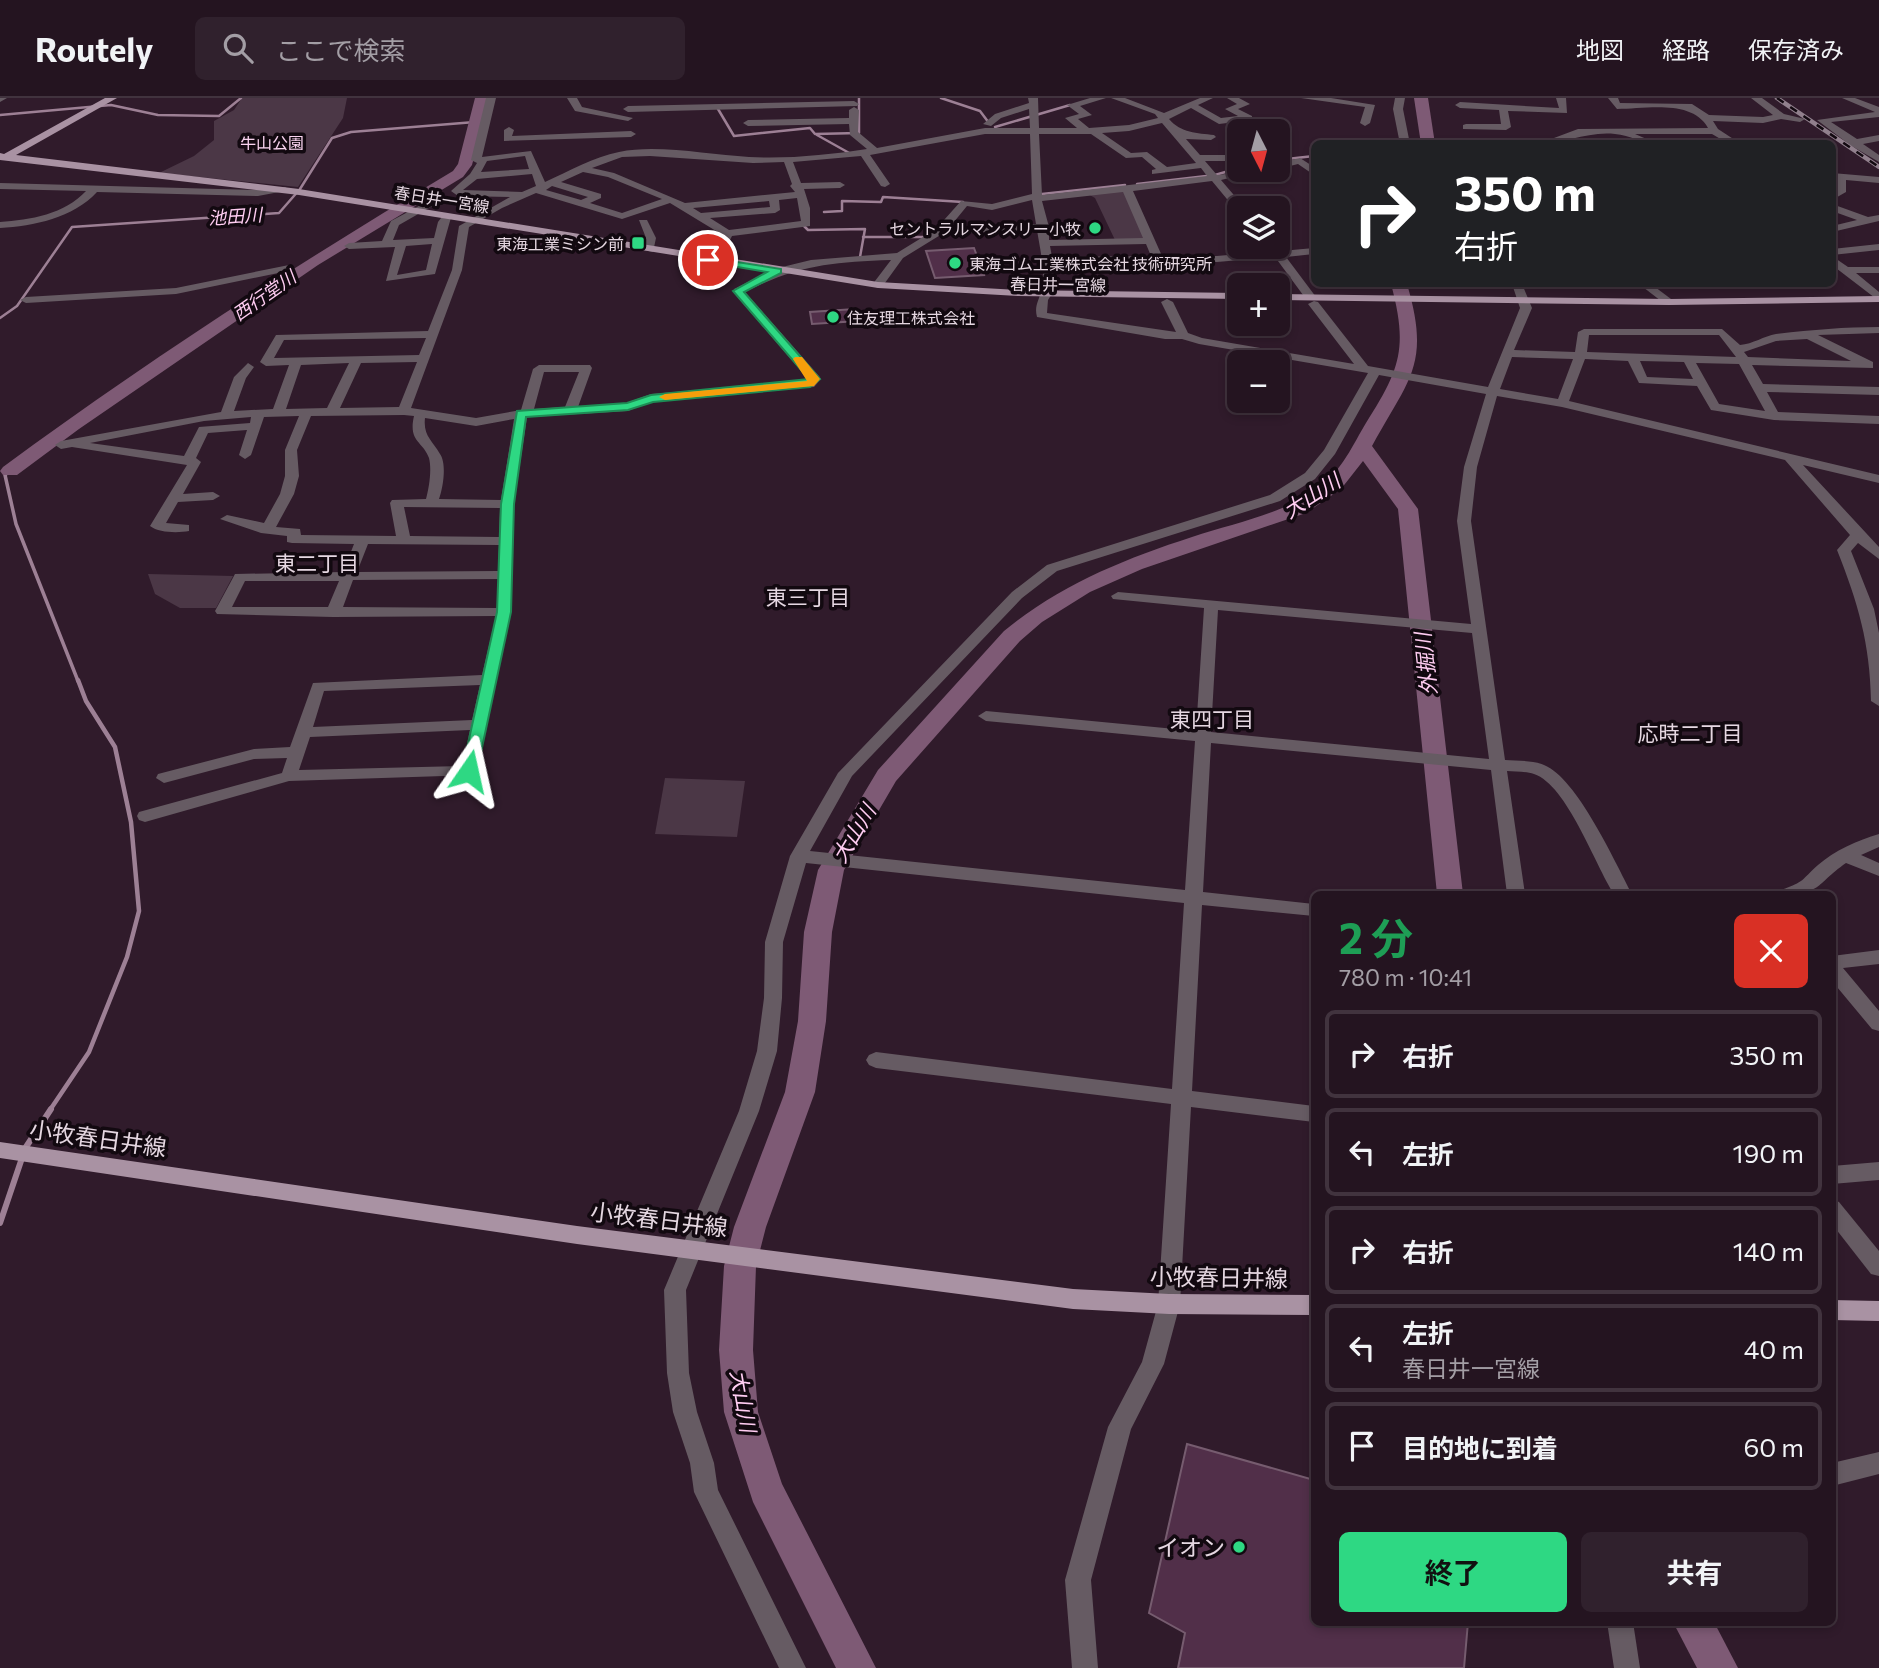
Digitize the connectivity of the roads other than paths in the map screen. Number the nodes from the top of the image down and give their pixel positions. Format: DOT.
graph roads {
  1 [pos="112,98"];
  2 [pos="491,98"];
  3 [pos="572,98"];
  4 [pos="629,98"];
  5 [pos="1101,98"];
  6 [pos="1116,98"];
  7 [pos="1208,98"];
  8 [pos="1232,98"];
  9 [pos="1306,98"];
  10 [pos="1311,98"];
  11 [pos="1400,98"];
  12 [pos="1561,98"];
  13 [pos="1613,98"];
  14 [pos="1756,98"];
  15 [pos="1847,98"];
  16 [pos="1860,98"];
  17 [pos="855,101"];
  18 [pos="1033,101"];
  19 [pos="735,102"];
  20 [pos="1461,102"];
  21 [pos="1194,106"];
  22 [pos="1878,107"];
  23 [pos="1503,108"];
  24 [pos="585,111"];
  25 [pos="628,114"];
  26 [pos="1781,116"];
  27 [pos="1850,117"];
  28 [pos="1707,118"];
  29 [pos="1800,118"];
  30 [pos="854,121"];
  31 [pos="1167,122"];
  32 [pos="1365,122"];
  33 [pos="748,123"];
  34 [pos="988,124"];
  35 [pos="1879,129"];
  36 [pos="509,130"];
  37 [pos="1618,131"];
  38 [pos="1714,131"];
  39 [pos="1034,132"];
  40 [pos="1090,132"];
  41 [pos="754,133"];
  42 [pos="631,134"];
  43 [pos="575,136"];
  44 [pos="1212,137"];
  45 [pos="1879,138"];
  46 [pos="1404,140"];
  47 [pos="1554,140"];
  48 [pos="1643,140"];
  49 [pos="1730,140"];
  50 [pos="1853,143"];
  51 [pos="565,150"];
  52 [pos="876,152"];
  53 [pos="636,153"];
  54 [pos="864,153"];
  55 [pos="2,158"];
  56 [pos="1227,159"];
  57 [pos="1879,159"];
  58 [pos="475,160"];
  59 [pos="788,160"];
  60 [pos="1200,162"];
  61 [pos="1290,163"];
  62 [pos="583,169"];
  63 [pos="1311,170"];
  64 [pos="536,171"];
  65 [pos="1165,171"];
  66 [pos="1150,173"];
  67 [pos="474,176"];
  68 [pos="1227,176"];
  69 [pos="1836,177"];
  70 [pos="1214,178"];
  71 [pos="1879,180"];
  72 [pos="553,183"];
  73 [pos="885,184"];
  74 [pos="840,185"];
  75 [pos="0,186"];
  76 [pos="94,189"];
  77 [pos="539,189"];
  78 [pos="1127,189"];
  79 [pos="291,191"];
  80 [pos="797,191"];
  81 [pos="1836,194"];
  82 [pos="525,195"];
  83 [pos="1230,196"];
  84 [pos="774,197"];
  85 [pos="1037,198"];
  86 [pos="671,199"];
  87 [pos="436,201"];
  88 [pos="580,205"];
  89 [pos="684,206"];
  90 [pos="1836,209"];
  91 [pos="415,211"];
  92 [pos="449,216"];
  93 [pos="698,216"];
  94 [pos="1879,218"];
  95 [pos="470,220"];
  96 [pos="1866,220"];
  97 [pos="643,222"];
  98 [pos="0,225"];
  99 [pos="1044,227"];
  100 [pos="1836,228"];
  101 [pos="940,230"];
  102 [pos="727,233"];
  103 [pos="438,241"];
  104 [pos="1151,241"];
  105 [pos="402,243"];
  106 [pos="1045,243"];
  107 [pos="386,244"];
  108 [pos="349,246"];
  109 [pos="1879,247"];
  110 [pos="649,250"];
  111 [pos="1290,250"];
  112 [pos="1311,251"];
  113 [pos="1836,252"];
  114 [pos="685,256"];
  115 [pos="899,256"];
  116 [pos="1227,257"];
  117 [pos="1158,259"];
  118 [pos="1282,259"];
  119 [pos="1047,260"];
  120 [pos="1836,262"];
  121 [pos="289,268"];
  122 [pos="1836,270"];
  123 [pos="1879,270"];
  124 [pos="432,271"];
  125 [pos="1847,271"];
  126 [pos="781,272"];
  127 [pos="456,274"];
  128 [pos="878,285"];
  129 [pos="405,286"];
  130 [pos="1518,287"];
  131 [pos="1649,287"];
  132 [pos="1044,296"];
  133 [pos="1227,296"];
  134 [pos="1290,298"];
  135 [pos="1879,299"];
  136 [pos="26,300"];
  137 [pos="1312,300"];
  138 [pos="1167,302"];
  139 [pos="1290,302"];
  140 [pos="1669,302"];
  141 [pos="1227,303"];
  142 [pos="1525,305"];
  143 [pos="1879,306"];
  144 [pos="1879,330"];
  145 [pos="1861,331"];
  146 [pos="431,334"];
  147 [pos="1183,335"];
  148 [pos="1808,335"];
  149 [pos="1879,340"];
  150 [pos="1506,353"];
  151 [pos="1740,355"];
  152 [pos="1580,356"];
  153 [pos="1632,357"];
  154 [pos="422,358"];
  155 [pos="1688,359"];
  156 [pos="357,360"];
  157 [pos="296,361"];
  158 [pos="248,368"];
  159 [pos="1874,368"];
  160 [pos="1374,370"];
  161 [pos="1700,383"];
  162 [pos="1760,388"];
  163 [pos="1493,390"];
  164 [pos="1879,391"];
  165 [pos="1562,403"];
  166 [pos="571,409"];
  167 [pos="279,411"];
  168 [pos="307,411"];
  169 [pos="332,411"];
  170 [pos="404,411"];
  171 [pos="421,412"];
  172 [pos="524,413"];
  173 [pos="226,415"];
  174 [pos="1774,416"];
  175 [pos="257,419"];
  176 [pos="1879,420"];
  177 [pos="166,424"];
  178 [pos="245,455"];
  179 [pos="139,456"];
  180 [pos="1790,457"];
  181 [pos="188,461"];
  182 [pos="1879,479"];
  183 [pos="213,496"];
  184 [pos="175,498"];
  185 [pos="431,503"];
  186 [pos="508,504"];
  187 [pos="227,519"];
  188 [pos="184,528"];
  189 [pos="268,528"];
  190 [pos="1858,535"];
  191 [pos="508,541"];
  192 [pos="362,542"];
  193 [pos="404,542"];
  194 [pos="1879,555"];
  195 [pos="507,575"];
  196 [pos="346,577"];
  197 [pos="1118,596"];
  198 [pos="1211,605"];
  199 [pos="504,612"];
  200 [pos="333,613"];
  201 [pos="1478,629"];
  202 [pos="1878,667"];
  203 [pos="488,680"];
  204 [pos="1879,701"];
  205 [pos="986,716"];
  206 [pos="478,724"];
  207 [pos="303,732"];
  208 [pos="1202,737"];
  209 [pos="297,752"];
  210 [pos="1496,765"];
  211 [pos="289,776"];
  212 [pos="164,778"];
  213 [pos="145,816"];
  214 [pos="1879,839"];
  215 [pos="1845,855"];
  216 [pos="799,856"];
  217 [pos="1879,870"];
  218 [pos="1516,891"];
  219 [pos="1621,891"];
  220 [pos="1797,891"];
  221 [pos="1192,897"];
  222 [pos="1311,910"];
  223 [pos="1879,957"];
  224 [pos="1836,965"];
  225 [pos="1836,971"];
  226 [pos="1876,1018"];
  227 [pos="876,1060"];
  228 [pos="1181,1099"];
  229 [pos="1311,1114"];
  230 [pos="0,1150"];
  231 [pos="1879,1171"];
  232 [pos="1836,1175"];
  233 [pos="1836,1213"];
  234 [pos="693,1250"];
  235 [pos="1879,1267"];
  236 [pos="1169,1304"];
  237 [pos="1311,1305"];
  238 [pos="1836,1310"];
  239 [pos="1879,1311"];
  240 [pos="1879,1463"];
  241 [pos="1836,1474"];
  242 [pos="1621,1626"];
  243 [pos="793,1668"];
  244 [pos="1085,1668"];
  245 [pos="1627,1668"];
  1 -- 55 [label="main road"];
  2 -- 58 [label="street"];
  3 -- 24 [label="street"];
  4 -- 25 [label="street"];
  5 -- 40 [label="street"];
  6 -- 31 [label="street"];
  7 -- 21 [label="street"];
  8 -- 21 [label="street"];
  9 -- 10 [label="street"];
  10 -- 32 [label="street"];
  11 -- 46 [label="street"];
  12 -- 23 [label="street"];
  13 -- 28 [label="street"];
  14 -- 26 [label="street"];
  15 -- 22 [label="street"];
  16 -- 22 [label="street"];
  17 -- 19 [label="street"];
  17 -- 30 [label="street"];
  18 -- 34 [label="street"];
  18 -- 39 [label="street"];
  19 -- 25 [label="street"];
  19 -- 33 [label="street"];
  20 -- 23 [label="street"];
  20 -- 23 [label="street"];
  21 -- 31 [label="street"];
  22 -- 27 [label="street"];
  24 -- 25 [label="street"];
  24 -- 43 [label="street"];
  25 -- 42 [label="street"];
  26 -- 28 [label="street"];
  26 -- 29 [label="street"];
  27 -- 35 [label="street"];
  27 -- 50 [label="street"];
  28 -- 38 [label="street"];
  30 -- 33 [label="street"];
  30 -- 52 [label="street"];
  31 -- 40 [label="street"];
  31 -- 44 [label="street"];
  31 -- 60 [label="street"];
  33 -- 41 [label="street"];
  34 -- 39 [label="street"];
  34 -- 52 [label="street"];
  36 -- 43 [label="street"];
  37 -- 38 [label="street"];
  37 -- 47 [label="street"];
  37 -- 48 [label="street"];
  38 -- 49 [label="street"];
  39 -- 40 [label="street"];
  39 -- 85 [label="street"];
  40 -- 65 [label="street"];
  42 -- 43 [label="street"];
  42 -- 53 [label="street"];
  43 -- 51 [label="street"];
  45 -- 50 [label="street"];
  50 -- 57 [label="street"];
  52 -- 54 [label="street"];
  53 -- 59 [label="street"];
  53 -- 62 [label="street"];
  54 -- 59 [label="street"];
  54 -- 73 [label="street"];
  55 -- 79 [label="main road, 春日井一宮線"];
  56 -- 60 [label="street"];
  59 -- 80 [label="street"];
  60 -- 65 [label="street"];
  60 -- 70 [label="street"];
  61 -- 63 [label="street"];
  62 -- 72 [label="street"];
  62 -- 86 [label="street"];
  64 -- 67 [label="street"];
  64 -- 67 [label="street"];
  64 -- 77 [label="street"];
  65 -- 66 [label="street"];
  67 -- 82 [label="street"];
  68 -- 70 [label="street"];
  69 -- 71 [label="street"];
  69 -- 81 [label="street"];
  70 -- 78 [label="street"];
  70 -- 83 [label="street"];
  72 -- 77 [label="street"];
  72 -- 88 [label="street"];
  74 -- 80 [label="street"];
  75 -- 76 [label="street"];
  76 -- 79 [label="street"];
  76 -- 98 [label="street"];
  77 -- 82 [label="street"];
  77 -- 88 [label="street"];
  78 -- 85 [label="street"];
  78 -- 104 [label="street"];
  79 -- 91 [label="main road, 春日井一宮線"];
  80 -- 84 [label="street"];
  80 -- 102 [label="street"];
  82 -- 95 [label="street"];
  84 -- 89 [label="street"];
  84 -- 93 [label="street"];
  85 -- 99 [label="street"];
  85 -- 101 [label="street"];
  86 -- 88 [label="street"];
  86 -- 89 [label="street"];
  87 -- 91 [label="street"];
  89 -- 93 [label="street"];
  90 -- 96 [label="street"];
  91 -- 92 [label="main road, 春日井一宮線"];
  91 -- 107 [label="street"];
  92 -- 95 [label="main road, 春日井一宮線"];
  92 -- 103 [label="street"];
  93 -- 102 [label="street"];
  94 -- 96 [label="street"];
  95 -- 110 [label="main road, 春日井一宮線"];
  95 -- 127 [label="street"];
  96 -- 100 [label="street"];
  97 -- 110 [label="street"];
  99 -- 101 [label="street"];
  99 -- 106 [label="street"];
  101 -- 115 [label="street"];
  102 -- 114 [label="street"];
  103 -- 105 [label="street"];
  103 -- 124 [label="street"];
  104 -- 106 [label="street"];
  104 -- 117 [label="street"];
  105 -- 107 [label="street"];
  105 -- 124 [label="street"];
  106 -- 119 [label="street"];
  107 -- 108 [label="street"];
  109 -- 113 [label="street"];
  110 -- 114 [label="main road, 春日井一宮線"];
  111 -- 112 [label="street"];
  114 -- 126 [label="main road, 春日井一宮線"];
  115 -- 126 [label="street"];
  115 -- 128 [label="street"];
  116 -- 117 [label="street"];
  117 -- 119 [label="street"];
  118 -- 137 [label="street"];
  119 -- 132 [label="street"];
  120 -- 125 [label="street"];
  121 -- 136 [label="street"];
  122 -- 125 [label="street"];
  123 -- 125 [label="street"];
  124 -- 127 [label="street"];
  125 -- 135 [label="street"];
  126 -- 128 [label="main road, 春日井一宮線"];
  126 -- 166 [label="street"];
  127 -- 129 [label="street"];
  127 -- 146 [label="street"];
  128 -- 132 [label="main road, 春日井一宮線"];
  130 -- 142 [label="street"];
  131 -- 140 [label="street"];
  132 -- 133 [label="main road, 春日井一宮線"];
  132 -- 138 [label="main road, 春日井一宮線"];
  132 -- 147 [label="street"];
  134 -- 137 [label="main road"];
  135 -- 140 [label="main road"];
  137 -- 139 [label="main road"];
  137 -- 142 [label="main road"];
  137 -- 160 [label="street"];
  138 -- 141 [label="main road, 春日井一宮線"];
  138 -- 147 [label="street"];
  140 -- 142 [label="main road"];
  142 -- 143 [label="main road"];
  142 -- 150 [label="street"];
  144 -- 145 [label="street"];
  145 -- 148 [label="street"];
  145 -- 149 [label="street"];
  146 -- 154 [label="street"];
  146 -- 157 [label="street"];
  147 -- 160 [label="street"];
  148 -- 151 [label="street"];
  148 -- 159 [label="street"];
  150 -- 152 [label="street"];
  150 -- 163 [label="street"];
  151 -- 152 [label="street"];
  151 -- 155 [label="street"];
  151 -- 159 [label="street"];
  151 -- 162 [label="street"];
  152 -- 153 [label="street"];
  152 -- 165 [label="street"];
  153 -- 155 [label="street"];
  153 -- 161 [label="street"];
  154 -- 156 [label="street"];
  154 -- 170 [label="street"];
  155 -- 161 [label="street"];
  156 -- 157 [label="street"];
  156 -- 169 [label="street"];
  157 -- 167 [label="street"];
  158 -- 173 [label="street"];
  160 -- 163 [label="street"];
  160 -- 216 [label="street"];
  161 -- 174 [label="street"];
  162 -- 164 [label="street"];
  162 -- 174 [label="street"];
  163 -- 165 [label="street"];
  163 -- 201 [label="street"];
  165 -- 180 [label="street"];
  166 -- 172 [label="street"];
  166 -- 172 [label="street"];
  167 -- 168 [label="street"];
  167 -- 175 [label="street"];
  168 -- 169 [label="street"];
  168 -- 189 [label="street"];
  169 -- 170 [label="street"];
  170 -- 171 [label="street"];
  171 -- 172 [label="street"];
  171 -- 185 [label="street"];
  172 -- 186 [label="street"];
  173 -- 175 [label="street"];
  173 -- 177 [label="street"];
  174 -- 176 [label="street"];
  175 -- 178 [label="street"];
  175 -- 181 [label="street"];
  177 -- 179 [label="street"];
  177 -- 179 [label="street"];
  179 -- 181 [label="street"];
  180 -- 182 [label="street"];
  180 -- 190 [label="street"];
  181 -- 184 [label="street"];
  183 -- 184 [label="street"];
  184 -- 188 [label="street"];
  185 -- 186 [label="street"];
  185 -- 193 [label="street"];
  186 -- 191 [label="street"];
  187 -- 189 [label="street"];
  189 -- 192 [label="street"];
  190 -- 194 [label="street"];
  190 -- 202 [label="street"];
  191 -- 193 [label="street"];
  191 -- 195 [label="street"];
  192 -- 193 [label="street"];
  192 -- 196 [label="street"];
  195 -- 196 [label="street"];
  195 -- 199 [label="street"];
  196 -- 200 [label="street"];
  196 -- 200 [label="street"];
  197 -- 198 [label="street"];
  198 -- 201 [label="street"];
  198 -- 208 [label="street"];
  199 -- 200 [label="street"];
  199 -- 203 [label="street"];
  201 -- 210 [label="street"];
  202 -- 204 [label="street"];
  203 -- 206 [label="street"];
  203 -- 207 [label="street"];
  205 -- 208 [label="street"];
  206 -- 207 [label="street"];
  206 -- 211 [label="street"];
  207 -- 209 [label="street"];
  208 -- 210 [label="street"];
  208 -- 221 [label="street"];
  209 -- 211 [label="street"];
  209 -- 212 [label="street"];
  210 -- 218 [label="street"];
  210 -- 219 [label="street"];
  211 -- 213 [label="street"];
  214 -- 215 [label="street"];
  215 -- 217 [label="street"];
  215 -- 220 [label="street"];
  216 -- 221 [label="street"];
  216 -- 234 [label="street"];
  221 -- 222 [label="street"];
  221 -- 228 [label="street"];
  223 -- 224 [label="street"];
  225 -- 226 [label="street"];
  227 -- 228 [label="street"];
  228 -- 229 [label="street"];
  228 -- 236 [label="street"];
  230 -- 234 [label="main road, 小牧春日井線"];
  231 -- 232 [label="street"];
  233 -- 235 [label="street"];
  234 -- 236 [label="main road, 小牧春日井線"];
  234 -- 243 [label="street"];
  236 -- 237 [label="main road, 小牧春日井線"];
  236 -- 244 [label="street"];
  238 -- 239 [label="main road"];
  240 -- 241 [label="street"];
  242 -- 245 [label="street"];
}
